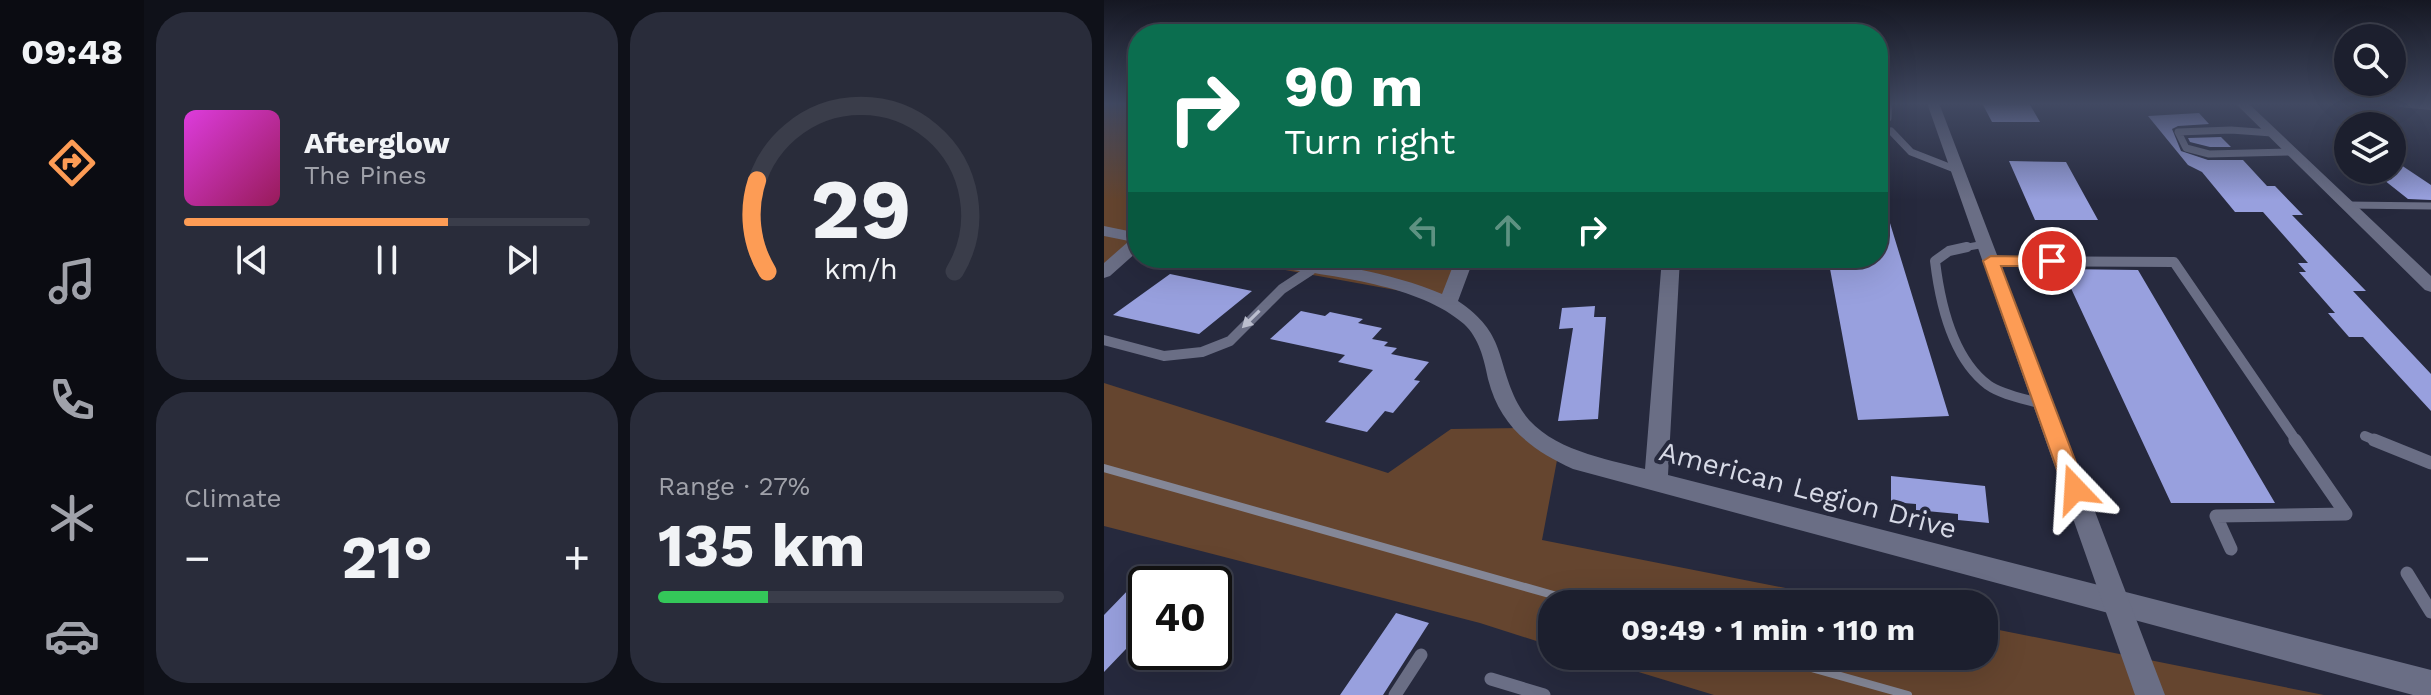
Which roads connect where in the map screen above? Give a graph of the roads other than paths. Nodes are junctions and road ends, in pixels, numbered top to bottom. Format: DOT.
graph roads {
  1 [pos="1893,135"];
  2 [pos="1945,135"];
  3 [pos="2180,135"];
  4 [pos="2274,135"];
  5 [pos="2291,152"];
  6 [pos="1957,170"];
  7 [pos="2347,205"];
  8 [pos="2431,206"];
  9 [pos="1104,231"];
  10 [pos="1128,237"];
  11 [pos="1128,249"];
  12 [pos="1988,253"];
  13 [pos="1300,268"];
  14 [pos="1461,268"];
  15 [pos="1670,268"];
  16 [pos="1311,270"];
  17 [pos="1104,272"];
  18 [pos="2431,286"];
  19 [pos="1448,302"];
  20 [pos="1104,340"];
  21 [pos="2044,404"];
  22 [pos="2365,436"];
  23 [pos="2431,463"];
  24 [pos="1656,482"];
  25 [pos="2231,549"];
  26 [pos="2407,573"];
  27 [pos="2117,602"];
  28 [pos="2431,612"];
  29 [pos="1421,655"];
  30 [pos="1491,679"];
  31 [pos="2431,685"];
  32 [pos="1395,695"];
  33 [pos="1544,695"];
  34 [pos="2150,695"];
  1 -- 6 [label="lane"];
  2 -- 6 [label="street"];
  3 -- 5 [label="lane"];
  4 -- 5 [label="street"];
  5 -- 7 [label="street"];
  6 -- 12 [label="street"];
  7 -- 8 [label="lane"];
  7 -- 18 [label="street"];
  9 -- 10 [label="street"];
  11 -- 17 [label="street"];
  12 -- 21 [label="street"];
  12 -- 21 [label="lane"];
  12 -- 25 [label="lane"];
  13 -- 16 [label="street, American Legion Drive"];
  14 -- 19 [label="street"];
  15 -- 24 [label="street"];
  16 -- 19 [label="street, American Legion Drive"];
  16 -- 20 [label="lane, one-way"];
  19 -- 24 [label="street, American Legion Drive"];
  21 -- 27 [label="street"];
  22 -- 23 [label="lane"];
  24 -- 27 [label="street, American Legion Drive"];
  26 -- 28 [label="lane"];
  27 -- 31 [label="street, American Legion Drive"];
  27 -- 34 [label="street"];
  29 -- 32 [label="lane"];
  30 -- 33 [label="lane"];
}
